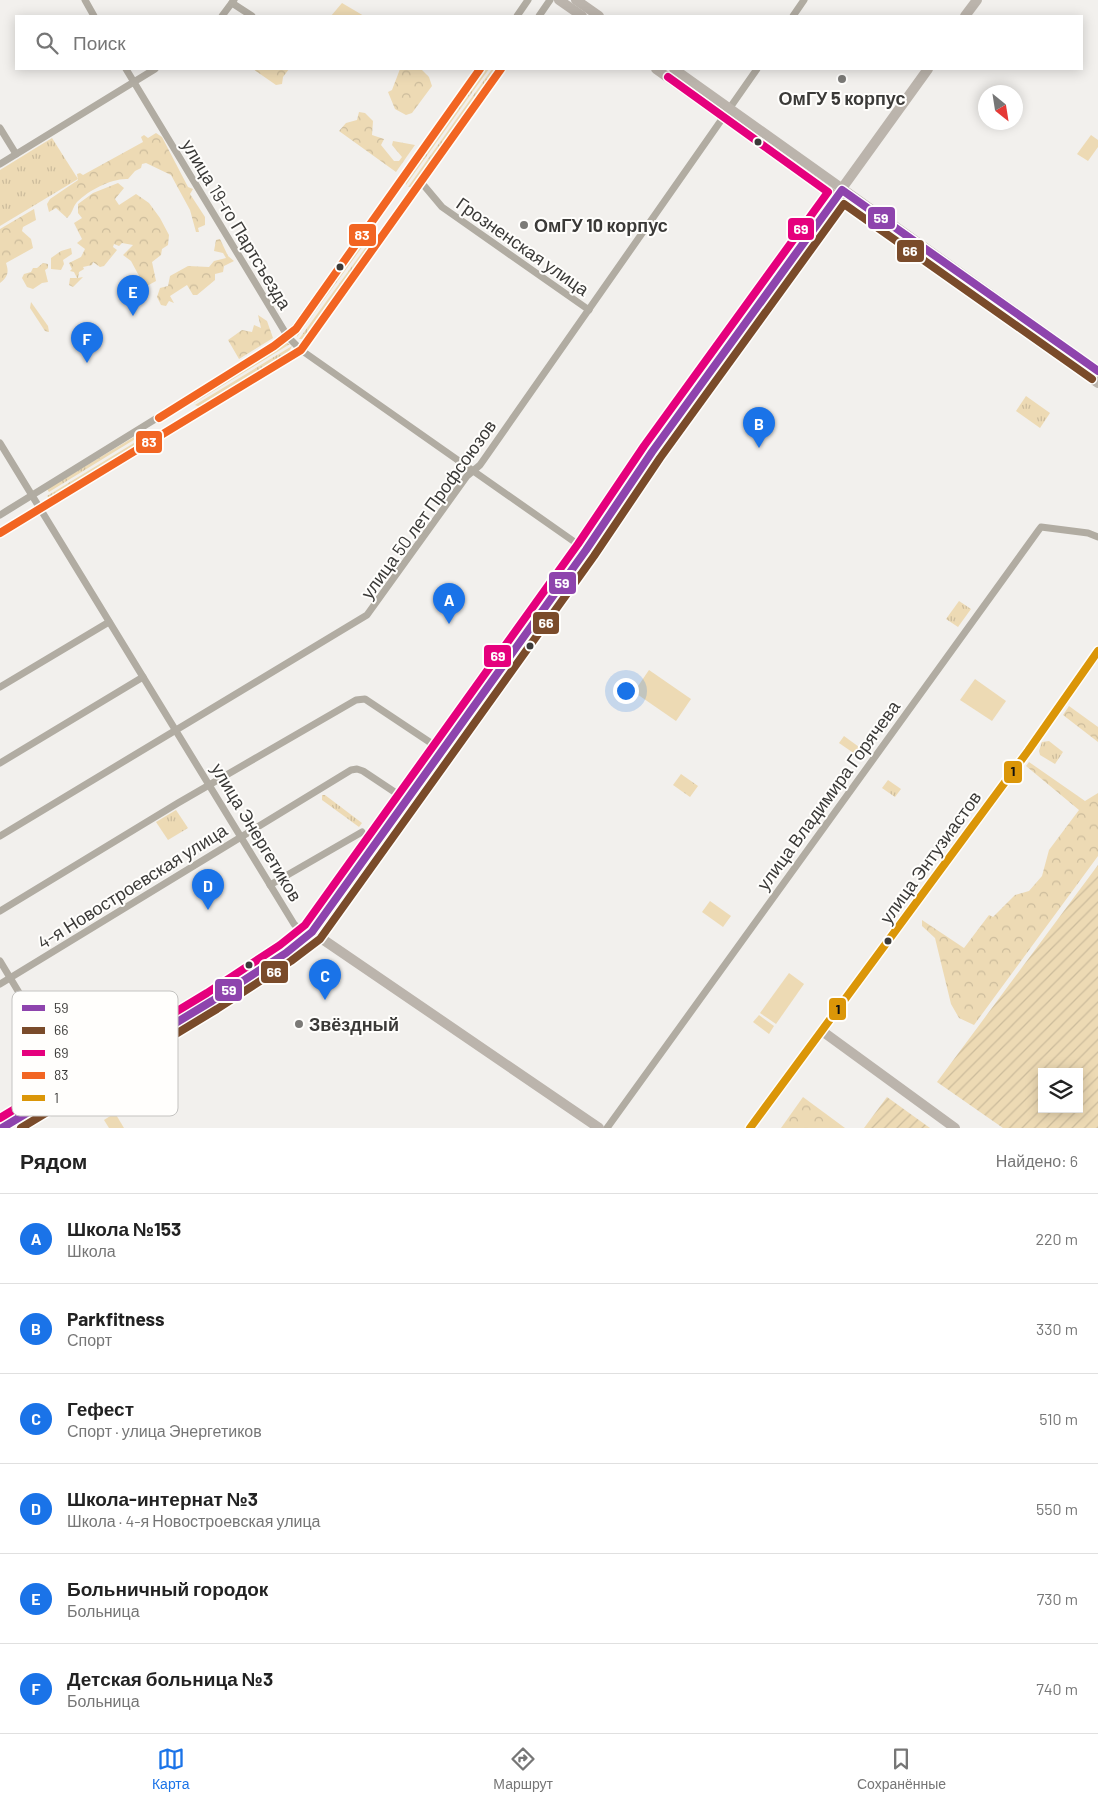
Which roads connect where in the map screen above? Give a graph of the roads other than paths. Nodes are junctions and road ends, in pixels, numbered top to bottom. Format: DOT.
graph roads {
  1 [pos="85,0"];
  2 [pos="528,0"];
  3 [pos="550,0"];
  4 [pos="559,0"];
  5 [pos="576,0"];
  6 [pos="804,0"];
  7 [pos="977,0"];
  8 [pos="233,1"];
  9 [pos="93,15"];
  10 [pos="223,15"];
  11 [pos="251,15"];
  12 [pos="518,15"];
  13 [pos="540,15"];
  14 [pos="581,15"];
  15 [pos="598,15"];
  16 [pos="794,15"];
  17 [pos="966,15"];
  18 [pos="127,70"];
  19 [pos="153,70"];
  20 [pos="479,70"];
  21 [pos="500,70"];
  22 [pos="658,70"];
  23 [pos="675,70"];
  24 [pos="756,70"];
  25 [pos="927,70"];
  26 [pos="134,82"];
  27 [pos="726,112"];
  28 [pos="0,128"];
  29 [pos="16,154"];
  30 [pos="0,164"];
  31 [pos="850,179"];
  32 [pos="421,182"];
  33 [pos="828,187"];
  34 [pos="843,197"];
  35 [pos="829,208"];
  36 [pos="589,310"];
  37 [pos="288,337"];
  38 [pos="300,350"];
  39 [pos="1098,371"];
  40 [pos="1098,383"];
  41 [pos="0,443"];
  42 [pos="475,471"];
  43 [pos="33,495"];
  44 [pos="41,508"];
  45 [pos="0,515"];
  46 [pos="0,533"];
  47 [pos="1098,537"];
  48 [pos="586,550"];
  49 [pos="109,622"];
  50 [pos="1098,651"];
  51 [pos="143,677"];
  52 [pos="0,688"];
  53 [pos="177,732"];
  54 [pos="443,751"];
  55 [pos="0,763"];
  56 [pos="210,785"];
  57 [pos="408,801"];
  58 [pos="362,832"];
  59 [pos="0,836"];
  60 [pos="240,837"];
  61 [pos="270,885"];
  62 [pos="0,911"];
  63 [pos="312,932"];
  64 [pos="0,961"];
  65 [pos="10,978"];
  66 [pos="0,984"];
  67 [pos="18,991"];
  68 [pos="178,1021"];
  69 [pos="822,1031"];
  70 [pos="22,1116"];
  71 [pos="2,1128"];
  72 [pos="599,1128"];
  73 [pos="607,1128"];
  74 [pos="750,1128"];
  75 [pos="955,1128"];
  1 -- 9 [label="street"];
  2 -- 12 [label="street"];
  3 -- 13 [label="street"];
  4 -- 14 [label="main road"];
  5 -- 15 [label="main road"];
  6 -- 16 [label="street"];
  7 -- 17 [label="main road"];
  8 -- 10 [label="street"];
  8 -- 11 [label="street"];
  18 -- 26 [label="street, улица 19-го Партсъезда"];
  19 -- 26 [label="street"];
  20 -- 37 [label="street"];
  21 -- 32 [label="street"];
  22 -- 27 [label="main road"];
  23 -- 27 [label="main road"];
  24 -- 27 [label="street, улица 50 лет Профсоюзов"];
  25 -- 31 [label="main road"];
  26 -- 29 [label="street"];
  26 -- 37 [label="street, улица 19-го Партсъезда"];
  27 -- 33 [label="main road"];
  27 -- 36 [label="street, улица 50 лет Профсоюзов"];
  28 -- 29 [label="street"];
  29 -- 30 [label="street"];
  31 -- 33 [label="main road"];
  31 -- 34 [label="main road"];
  32 -- 36 [label="street, Грозненская улица"];
  32 -- 38 [label="street"];
  33 -- 34 [label="main road"];
  33 -- 35 [label="main road"];
  34 -- 35 [label="main road"];
  34 -- 39 [label="main road"];
  34 -- 40 [label="main road"];
  35 -- 48 [label="main road"];
  36 -- 42 [label="street, улица 50 лет Профсоюзов"];
  37 -- 38 [label="street, улица 19-го Партсъезда"];
  37 -- 43 [label="street"];
  38 -- 42 [label="street, улица 19-го Партсъезда"];
  38 -- 44 [label="street"];
  41 -- 43 [label="street, улица Энергетиков"];
  42 -- 48 [label="street, улица 19-го Партсъезда"];
  42 -- 53 [label="street, улица 50 лет Профсоюзов"];
  43 -- 44 [label="street, улица Энергетиков"];
  43 -- 45 [label="street"];
  44 -- 46 [label="street"];
  44 -- 49 [label="street, улица Энергетиков"];
  47 -- 73 [label="street, улица Владимира Горячева"];
  48 -- 54 [label="main road"];
  49 -- 51 [label="street, улица Энергетиков"];
  49 -- 52 [label="street"];
  50 -- 69 [label="main road, улица Энтузиастов"];
  51 -- 53 [label="street, улица Энергетиков"];
  51 -- 55 [label="street"];
  53 -- 56 [label="street, улица Энергетиков"];
  53 -- 59 [label="street, улица 50 лет Профсоюзов"];
  54 -- 56 [label="street"];
  54 -- 57 [label="main road"];
  56 -- 60 [label="street, улица Энергетиков"];
  56 -- 62 [label="street"];
  57 -- 60 [label="street, 4-я Новостроевская улица"];
  57 -- 63 [label="main road"];
  58 -- 61 [label="street"];
  60 -- 61 [label="street, улица Энергетиков"];
  60 -- 65 [label="street, 4-я Новостроевская улица"];
  61 -- 63 [label="street, улица Энергетиков"];
  63 -- 68 [label="main road"];
  63 -- 72 [label="main road, улица Энергетиков"];
  64 -- 65 [label="street"];
  65 -- 66 [label="street, 4-я Новостроевская улица"];
  65 -- 67 [label="street"];
  69 -- 74 [label="main road, улица Энтузиастов"];
  69 -- 75 [label="main road"];
  70 -- 71 [label="main road"];
}
